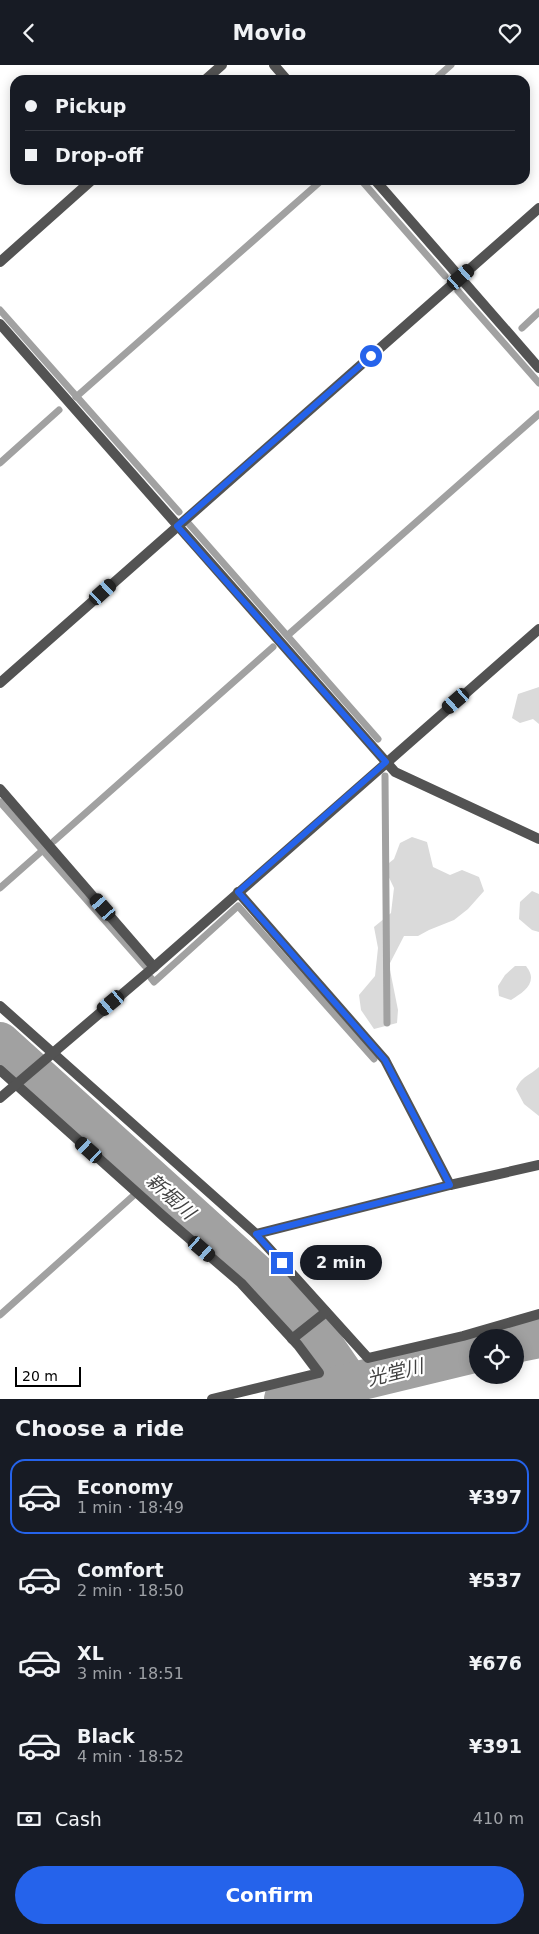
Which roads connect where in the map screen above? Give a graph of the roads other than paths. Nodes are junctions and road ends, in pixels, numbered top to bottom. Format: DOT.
graph roads {
  1 [pos="222,65"];
  2 [pos="274,65"];
  3 [pos="211,75"];
  4 [pos="283,75"];
  5 [pos="86,185"];
  6 [pos="379,185"];
  7 [pos="539,208"];
  8 [pos="0,262"];
  9 [pos="461,277"];
  10 [pos="0,324"];
  11 [pos="539,368"];
  12 [pos="177,526"];
  13 [pos="539,629"];
  14 [pos="0,683"];
  15 [pos="386,762"];
  16 [pos="0,789"];
  17 [pos="539,839"];
  18 [pos="238,892"];
  19 [pos="154,967"];
  20 [pos="0,1006"];
  21 [pos="53,1053"];
  22 [pos="0,1070"];
  23 [pos="16,1084"];
  24 [pos="0,1098"];
  25 [pos="539,1165"];
  26 [pos="450,1185"];
  27 [pos="256,1234"];
  28 [pos="326,1312"];
  29 [pos="539,1314"];
  30 [pos="292,1339"];
  31 [pos="212,1399"];
  1 -- 3 [label="street"];
  2 -- 4 [label="street"];
  5 -- 8 [label="street"];
  6 -- 9 [label="street"];
  7 -- 9 [label="street"];
  9 -- 11 [label="street"];
  9 -- 12 [label="street"];
  10 -- 12 [label="street"];
  12 -- 14 [label="street"];
  12 -- 15 [label="street"];
  13 -- 15 [label="street"];
  15 -- 17 [label="street"];
  15 -- 18 [label="street"];
  16 -- 19 [label="street"];
  18 -- 19 [label="street"];
  18 -- 26 [label="street"];
  19 -- 21 [label="street"];
  20 -- 21 [label="street"];
  21 -- 23 [label="street"];
  21 -- 27 [label="street"];
  22 -- 23 [label="street"];
  23 -- 24 [label="street"];
  23 -- 30 [label="street"];
  25 -- 26 [label="street"];
  26 -- 27 [label="street"];
  27 -- 28 [label="street"];
  28 -- 29 [label="street"];
  28 -- 30 [label="street"];
  30 -- 31 [label="street"];
}
